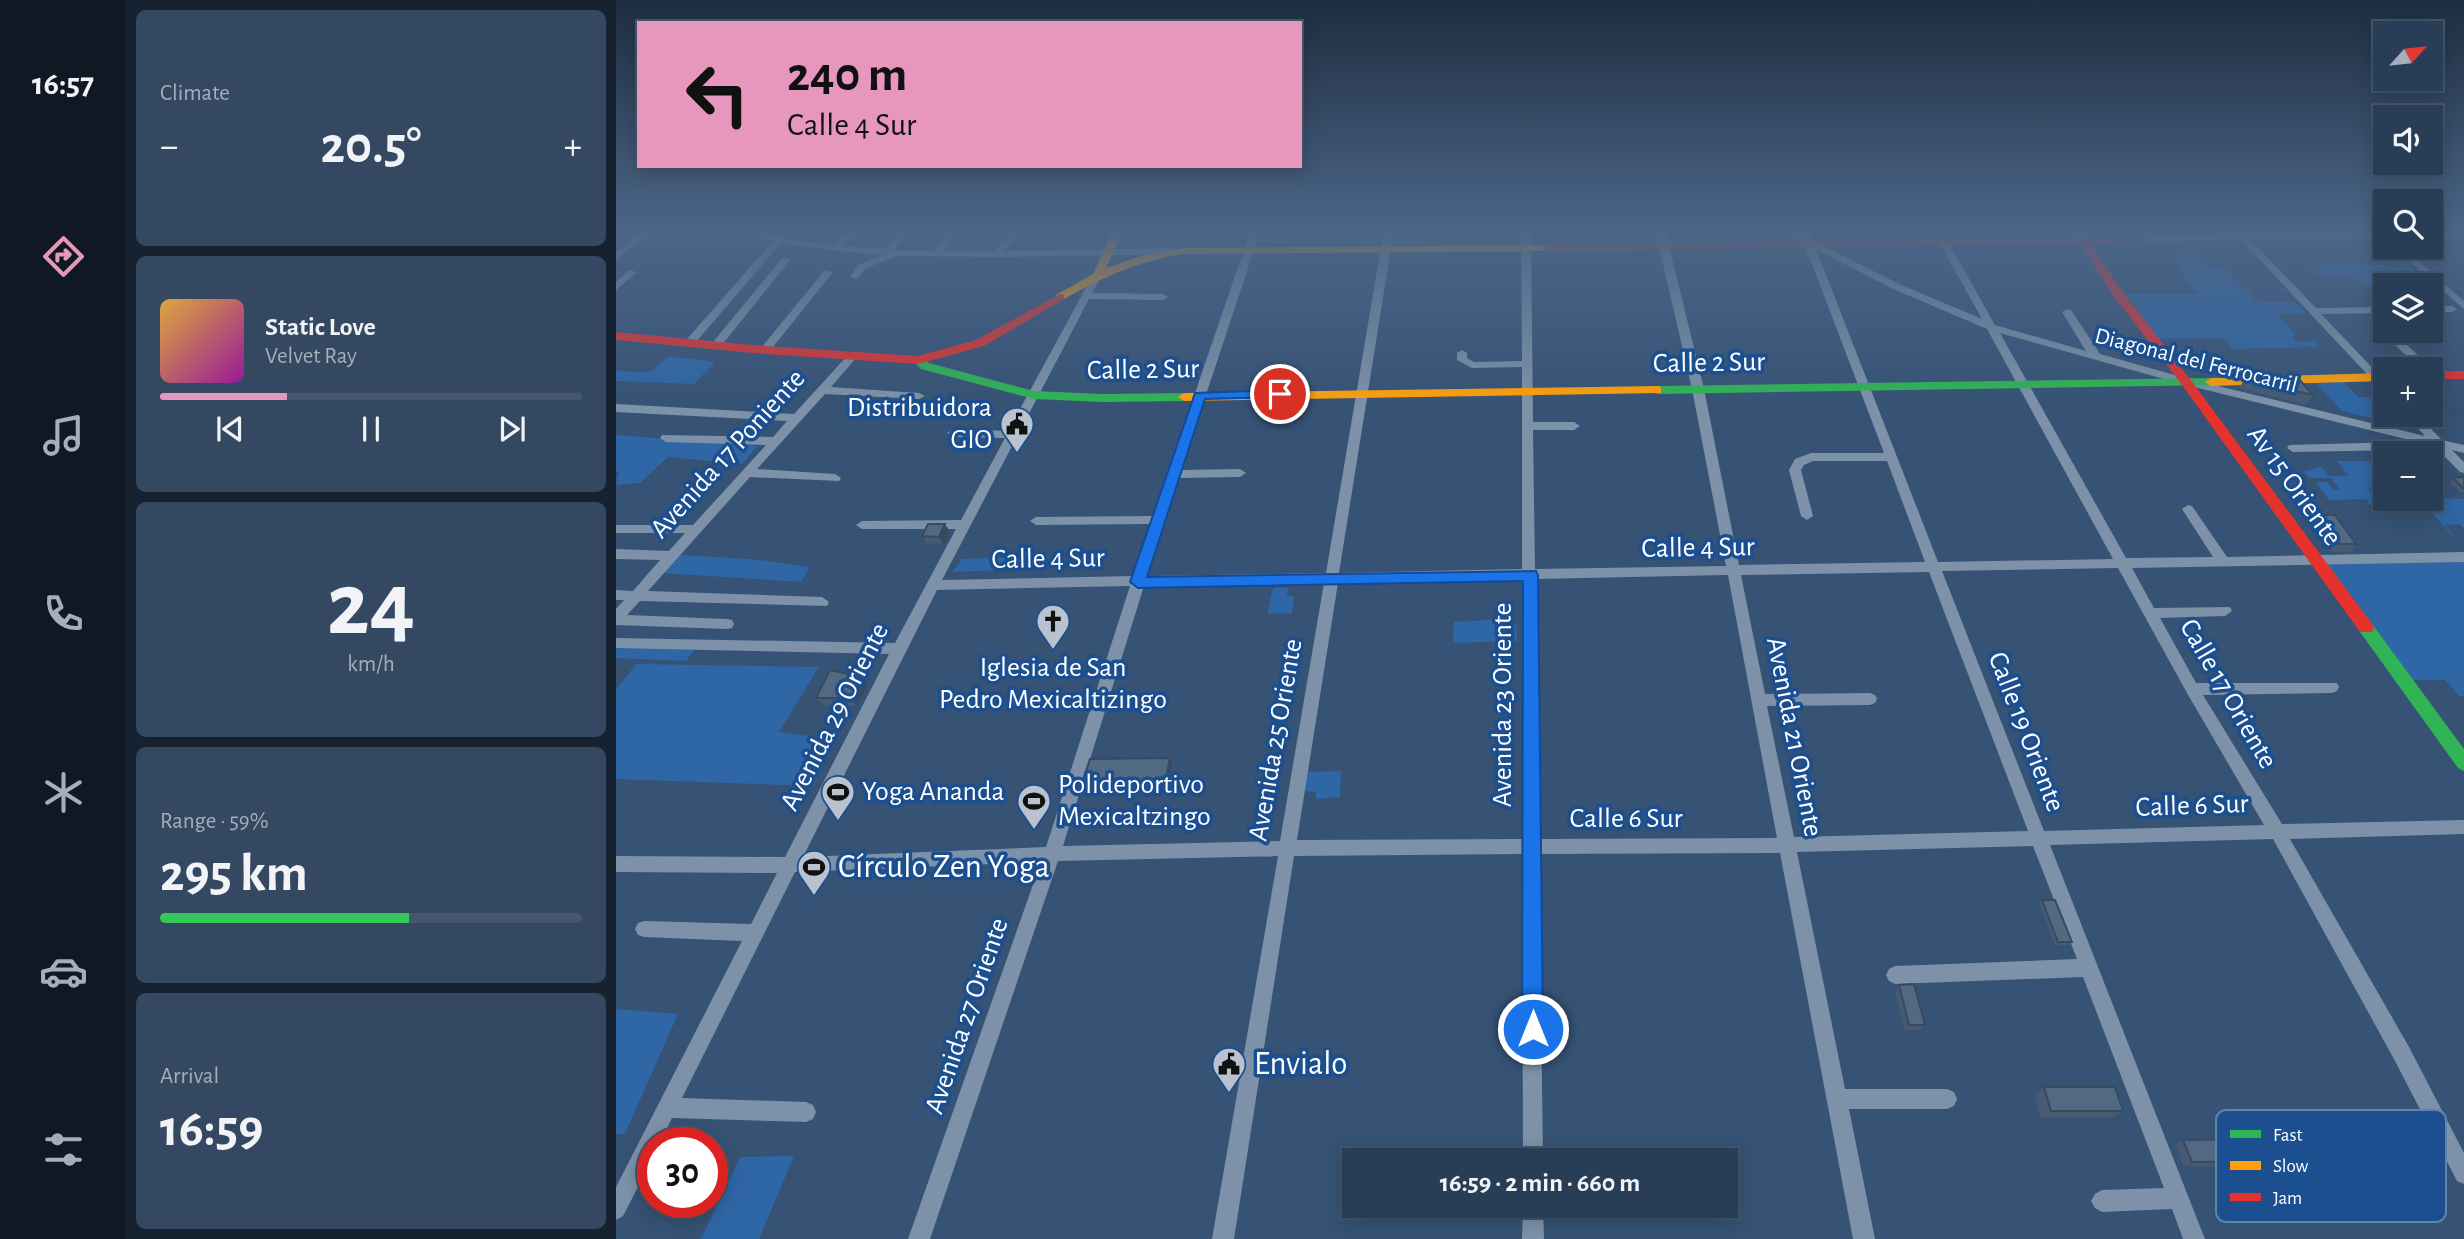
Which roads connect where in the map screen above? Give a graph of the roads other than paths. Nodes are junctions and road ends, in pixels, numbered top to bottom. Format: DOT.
graph roads {
  1 [pos="738,287"];
  2 [pos="763,287"];
  3 [pos="816,287"];
  4 [pos="1077,287"];
  5 [pos="1090,287"];
  6 [pos="1236,287"];
  7 [pos="1379,287"];
  8 [pos="1527,287"];
  9 [pos="1673,287"];
  10 [pos="1825,287"];
  11 [pos="1897,287"];
  12 [pos="1968,287"];
  13 [pos="2113,287"];
  14 [pos="2289,287"];
  15 [pos="2441,287"];
  16 [pos="1085,296"];
  17 [pos="1163,297"];
  18 [pos="2459,303"];
  19 [pos="2373,310"];
  20 [pos="2312,311"];
  21 [pos="2067,312"];
  22 [pos="1991,327"];
  23 [pos="616,336"];
  24 [pos="691,341"];
  25 [pos="2399,343"];
  26 [pos="616,344"];
  27 [pos="717,344"];
  28 [pos="765,350"];
  29 [pos="1462,353"];
  30 [pos="2096,357"];
  31 [pos="2413,357"];
  32 [pos="848,360"];
  33 [pos="921,363"];
  34 [pos="1528,364"];
  35 [pos="2373,371"];
  36 [pos="2443,374"];
  37 [pos="2464,375"];
  38 [pos="2373,380"];
  39 [pos="2186,382"];
  40 [pos="2022,384"];
  41 [pos="1864,386"];
  42 [pos="1698,389"];
  43 [pos="820,390"];
  44 [pos="1529,392"];
  45 [pos="1360,393"];
  46 [pos="1034,395"];
  47 [pos="919,396"];
  48 [pos="1200,396"];
  49 [pos="616,408"];
  50 [pos="796,418"];
  51 [pos="1530,426"];
  52 [pos="1574,426"];
  53 [pos="2422,427"];
  54 [pos="953,433"];
  55 [pos="1014,435"];
  56 [pos="666,438"];
  57 [pos="775,441"];
  58 [pos="2429,441"];
  59 [pos="2435,441"];
  60 [pos="2443,444"];
  61 [pos="2293,448"];
  62 [pos="2443,448"];
  63 [pos="2464,449"];
  64 [pos="2452,456"];
  65 [pos="1892,457"];
  66 [pos="2464,469"];
  67 [pos="748,473"];
  68 [pos="1240,473"];
  69 [pos="1173,474"];
  70 [pos="835,478"];
  71 [pos="2188,509"];
  72 [pos="1807,516"];
  73 [pos="1158,520"];
  74 [pos="1036,521"];
  75 [pos="967,524"];
  76 [pos="862,525"];
  77 [pos="616,529"];
  78 [pos="696,529"];
  79 [pos="616,554"];
  80 [pos="672,556"];
  81 [pos="2464,557"];
  82 [pos="2222,560"];
  83 [pos="2316,560"];
  84 [pos="2122,564"];
  85 [pos="1935,569"];
  86 [pos="1734,572"];
  87 [pos="1530,575"];
  88 [pos="1332,579"];
  89 [pos="1138,582"];
  90 [pos="933,584"];
  91 [pos="616,595"];
  92 [pos="636,595"];
  93 [pos="822,602"];
  94 [pos="2225,611"];
  95 [pos="2149,613"];
  96 [pos="616,619"];
  97 [pos="727,624"];
  98 [pos="616,643"];
  99 [pos="900,649"];
  100 [pos="2332,687"];
  101 [pos="2192,689"];
  102 [pos="1870,699"];
  103 [pos="1760,700"];
  104 [pos="2464,763"];
  105 [pos="2464,827"];
  106 [pos="2276,830"];
  107 [pos="2038,837"];
  108 [pos="1786,845"];
  109 [pos="1532,846"];
  110 [pos="1286,848"];
  111 [pos="1052,854"];
  112 [pos="616,864"];
  113 [pos="788,865"];
  114 [pos="644,929"];
  115 [pos="755,933"];
  116 [pos="2088,968"];
  117 [pos="1895,975"];
  118 [pos="1835,1099"];
  119 [pos="1947,1099"];
  120 [pos="667,1108"];
  121 [pos="2431,1110"];
  122 [pos="806,1112"];
  123 [pos="2446,1139"];
  124 [pos="1533,1148"];
  125 [pos="2464,1174"];
  126 [pos="2178,1198"];
  127 [pos="2102,1200"];
  128 [pos="616,1209"];
  129 [pos="1533,1218"];
  130 [pos="919,1239"];
  131 [pos="1223,1239"];
  132 [pos="1533,1239"];
  133 [pos="1864,1239"];
  134 [pos="2194,1239"];
  1 -- 24 [label="street"];
  2 -- 27 [label="street"];
  3 -- 28 [label="street"];
  4 -- 33 [label="main road"];
  5 -- 16 [label="street, Avenida 29 Oriente"];
  6 -- 48 [label="street, Avenida 27 Oriente"];
  7 -- 45 [label="street, Avenida 25 Oriente"];
  8 -- 34 [label="street, Avenida 23 Oriente"];
  9 -- 42 [label="street, Avenida 21 Oriente"];
  10 -- 41 [label="street, Calle 19 Oriente"];
  11 -- 22 [label="street, Diagonal del Ferrocarril"];
  12 -- 22 [label="street, Calle 17 Oriente"];
  13 -- 39 [label="main road, Av 15 Oriente"];
  14 -- 20 [label="street"];
  15 -- 18 [label="street"];
  16 -- 17 [label="street"];
  16 -- 46 [label="street, Avenida 29 Oriente"];
  19 -- 20 [label="street"];
  20 -- 35 [label="street"];
  21 -- 30 [label="street"];
  22 -- 30 [label="street, Diagonal del Ferrocarril"];
  22 -- 40 [label="street, Calle 17 Oriente"];
  23 -- 24 [label="main road"];
  24 -- 27 [label="main road"];
  25 -- 31 [label="street"];
  26 -- 32 [label="main road"];
  27 -- 28 [label="main road"];
  28 -- 32 [label="main road"];
  29 -- 34 [label="street"];
  30 -- 39 [label="street, Diagonal del Ferrocarril"];
  32 -- 33 [label="main road"];
  32 -- 43 [label="street, Avenida 17 Poniente"];
  33 -- 46 [label="main road, Calle 2 Sur"];
  34 -- 44 [label="street, Avenida 23 Oriente"];
  36 -- 37 [label="main road"];
  38 -- 39 [label="main road, Calle 2 Sur"];
  39 -- 40 [label="main road, Calle 2 Sur"];
  39 -- 58 [label="street, Diagonal del Ferrocarril"];
  39 -- 83 [label="main road, Av 15 Oriente"];
  40 -- 41 [label="main road, Calle 2 Sur"];
  40 -- 84 [label="street, Calle 17 Oriente"];
  41 -- 42 [label="main road, Calle 2 Sur"];
  41 -- 65 [label="street, Calle 19 Oriente"];
  42 -- 44 [label="main road, Calle 2 Sur"];
  42 -- 86 [label="street, Avenida 21 Oriente"];
  43 -- 47 [label="street"];
  43 -- 50 [label="street, Avenida 17 Poniente"];
  44 -- 45 [label="main road, Calle 2 Sur"];
  44 -- 51 [label="street, Avenida 23 Oriente"];
  45 -- 48 [label="main road, Calle 2 Sur"];
  45 -- 88 [label="street, Avenida 25 Oriente"];
  46 -- 48 [label="main road, Calle 2 Sur"];
  46 -- 55 [label="street, Avenida 29 Oriente"];
  48 -- 69 [label="street, Avenida 27 Oriente"];
  49 -- 50 [label="street"];
  50 -- 57 [label="street, Avenida 17 Poniente"];
  51 -- 52 [label="street"];
  51 -- 87 [label="street, Avenida 23 Oriente"];
  53 -- 59 [label="street"];
  54 -- 55 [label="street"];
  55 -- 75 [label="street, Avenida 29 Oriente"];
  56 -- 57 [label="street"];
  57 -- 67 [label="street, Avenida 17 Poniente"];
  60 -- 63 [label="street, Diagonal del Ferrocarril"];
  61 -- 64 [label="street"];
  62 -- 64 [label="street"];
  64 -- 66 [label="street"];
  65 -- 72 [label="street"];
  65 -- 85 [label="street, Calle 19 Oriente"];
  67 -- 70 [label="street"];
  67 -- 78 [label="street, Avenida 17 Poniente"];
  68 -- 69 [label="street"];
  69 -- 73 [label="street, Avenida 27 Oriente"];
  71 -- 82 [label="street"];
  73 -- 74 [label="street"];
  73 -- 89 [label="street, Avenida 27 Oriente"];
  75 -- 76 [label="street"];
  75 -- 90 [label="street, Avenida 29 Oriente"];
  77 -- 78 [label="street"];
  78 -- 80 [label="street, Avenida 17 Poniente"];
  79 -- 80 [label="street"];
  80 -- 92 [label="street, Avenida 17 Poniente"];
  81 -- 83 [label="street, Calle 4 Sur"];
  82 -- 83 [label="street, Calle 4 Sur"];
  82 -- 84 [label="street, Calle 4 Sur"];
  83 -- 104 [label="main road, Av 15 Oriente"];
  84 -- 85 [label="street, Calle 4 Sur"];
  84 -- 95 [label="street, Calle 17 Oriente"];
  85 -- 86 [label="street, Calle 4 Sur"];
  85 -- 107 [label="street, Calle 19 Oriente"];
  86 -- 87 [label="street, Calle 4 Sur"];
  86 -- 103 [label="street, Avenida 21 Oriente"];
  87 -- 88 [label="street, Calle 4 Sur"];
  87 -- 109 [label="street, Avenida 23 Oriente"];
  88 -- 89 [label="street, Calle 4 Sur"];
  88 -- 110 [label="street, Avenida 25 Oriente"];
  89 -- 90 [label="street, Calle 4 Sur"];
  89 -- 111 [label="street, Avenida 27 Oriente"];
  90 -- 99 [label="street, Avenida 29 Oriente"];
  91 -- 92 [label="street"];
  92 -- 93 [label="street"];
  92 -- 96 [label="street, Avenida 17 Poniente"];
  94 -- 95 [label="street"];
  95 -- 101 [label="street, Calle 17 Oriente"];
  96 -- 97 [label="street"];
  98 -- 99 [label="street"];
  99 -- 113 [label="street, Avenida 29 Oriente"];
  100 -- 101 [label="street"];
  101 -- 106 [label="street, Calle 17 Oriente"];
  102 -- 103 [label="street"];
  103 -- 108 [label="street, Avenida 21 Oriente"];
  105 -- 106 [label="street, Calle 6 Sur"];
  106 -- 107 [label="street, Calle 6 Sur"];
  106 -- 121 [label="street, Calle 17 Oriente"];
  107 -- 108 [label="street, Calle 6 Sur"];
  107 -- 116 [label="street, Calle 19 Oriente"];
  108 -- 109 [label="street, Calle 6 Sur"];
  108 -- 118 [label="street, Avenida 21 Oriente"];
  109 -- 110 [label="street, Calle 6 Sur"];
  109 -- 124 [label="street, Avenida 23 Oriente"];
  110 -- 111 [label="street, Calle 6 Sur"];
  110 -- 131 [label="street, Avenida 25 Oriente"];
  111 -- 113 [label="street, Calle 6 Sur"];
  111 -- 130 [label="street, Avenida 27 Oriente"];
  112 -- 113 [label="street, Calle 6 Sur"];
  113 -- 115 [label="street, Avenida 29 Oriente"];
  114 -- 115 [label="street"];
  115 -- 120 [label="street, Avenida 29 Oriente"];
  116 -- 117 [label="street"];
  116 -- 126 [label="street, Calle 19 Oriente"];
  118 -- 119 [label="street"];
  118 -- 133 [label="street, Avenida 21 Oriente"];
  120 -- 122 [label="street"];
  120 -- 128 [label="street, Avenida 29 Oriente"];
  123 -- 125 [label="street, Calle 17 Oriente"];
  126 -- 127 [label="street"];
  126 -- 134 [label="street, Calle 19 Oriente"];
  129 -- 132 [label="street"];
}
